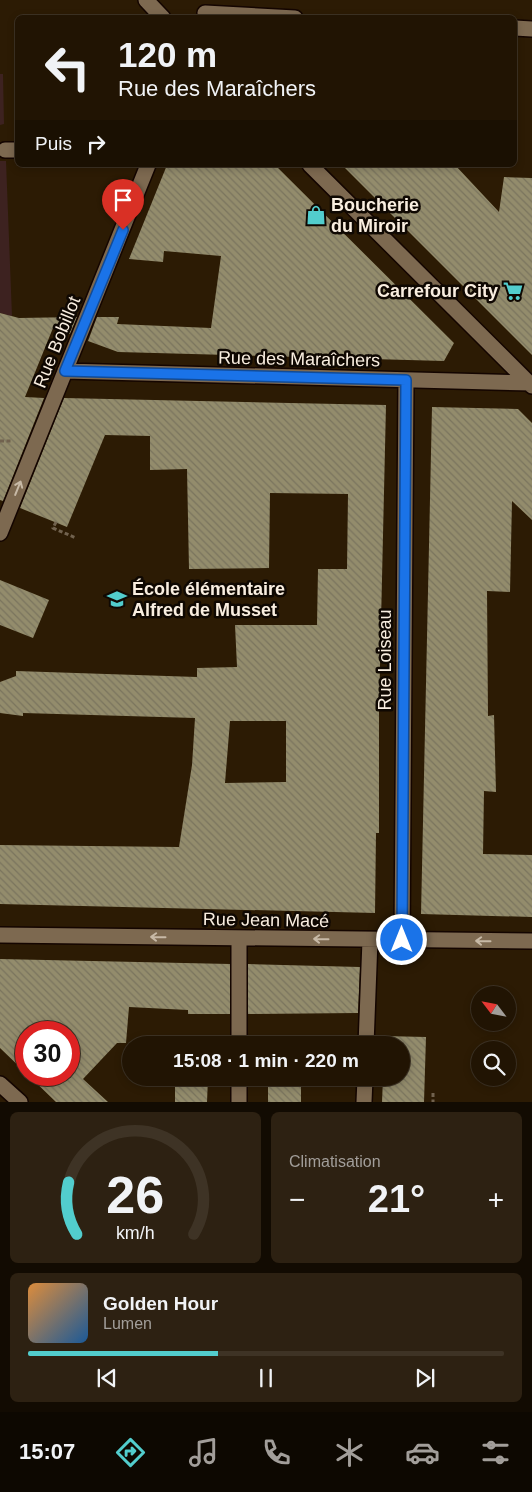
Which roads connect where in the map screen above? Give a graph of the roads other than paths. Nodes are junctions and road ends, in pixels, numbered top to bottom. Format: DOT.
graph roads {
  1 [pos="146,0"];
  2 [pos="205,10"];
  3 [pos="160,15"];
  4 [pos="262,15"];
  5 [pos="517,28"];
  6 [pos="532,29"];
  7 [pos="147,167"];
  8 [pos="312,167"];
  9 [pos="65,371"];
  10 [pos="406,380"];
  11 [pos="531,384"];
  12 [pos="0,533"];
  13 [pos="0,935"];
  14 [pos="239,938"];
  15 [pos="370,940"];
  16 [pos="402,940"];
  17 [pos="532,941"];
  18 [pos="239,1036"];
  19 [pos="366,1036"];
  20 [pos="0,1084"];
  21 [pos="239,1086"];
  22 [pos="364,1086"];
  23 [pos="20,1102"];
  24 [pos="239,1102"];
  25 [pos="364,1102"];
  1 -- 3 [label="street"];
  2 -- 4 [label="street"];
  5 -- 6 [label="street"];
  7 -- 9 [label="street, Rue Bobillot"];
  8 -- 11 [label="street"];
  9 -- 10 [label="street, Rue des Maraîchers"];
  12 -- 9 [label="street, Rue Bobillot, one-way"];
  10 -- 11 [label="street, Rue des Maraîchers"];
  10 -- 16 [label="street, Rue Loiseau"];
  14 -- 13 [label="street, Rue Jean Macé, one-way"];
  15 -- 14 [label="street, Rue Jean Macé, one-way"];
  14 -- 18 [label="street"];
  15 -- 16 [label="street, Rue Jean Macé"];
  15 -- 19 [label="street"];
  17 -- 16 [label="street, Rue Jean Macé, one-way"];
  20 -- 23 [label="street"];
  21 -- 24 [label="street"];
  22 -- 25 [label="street"];
}
